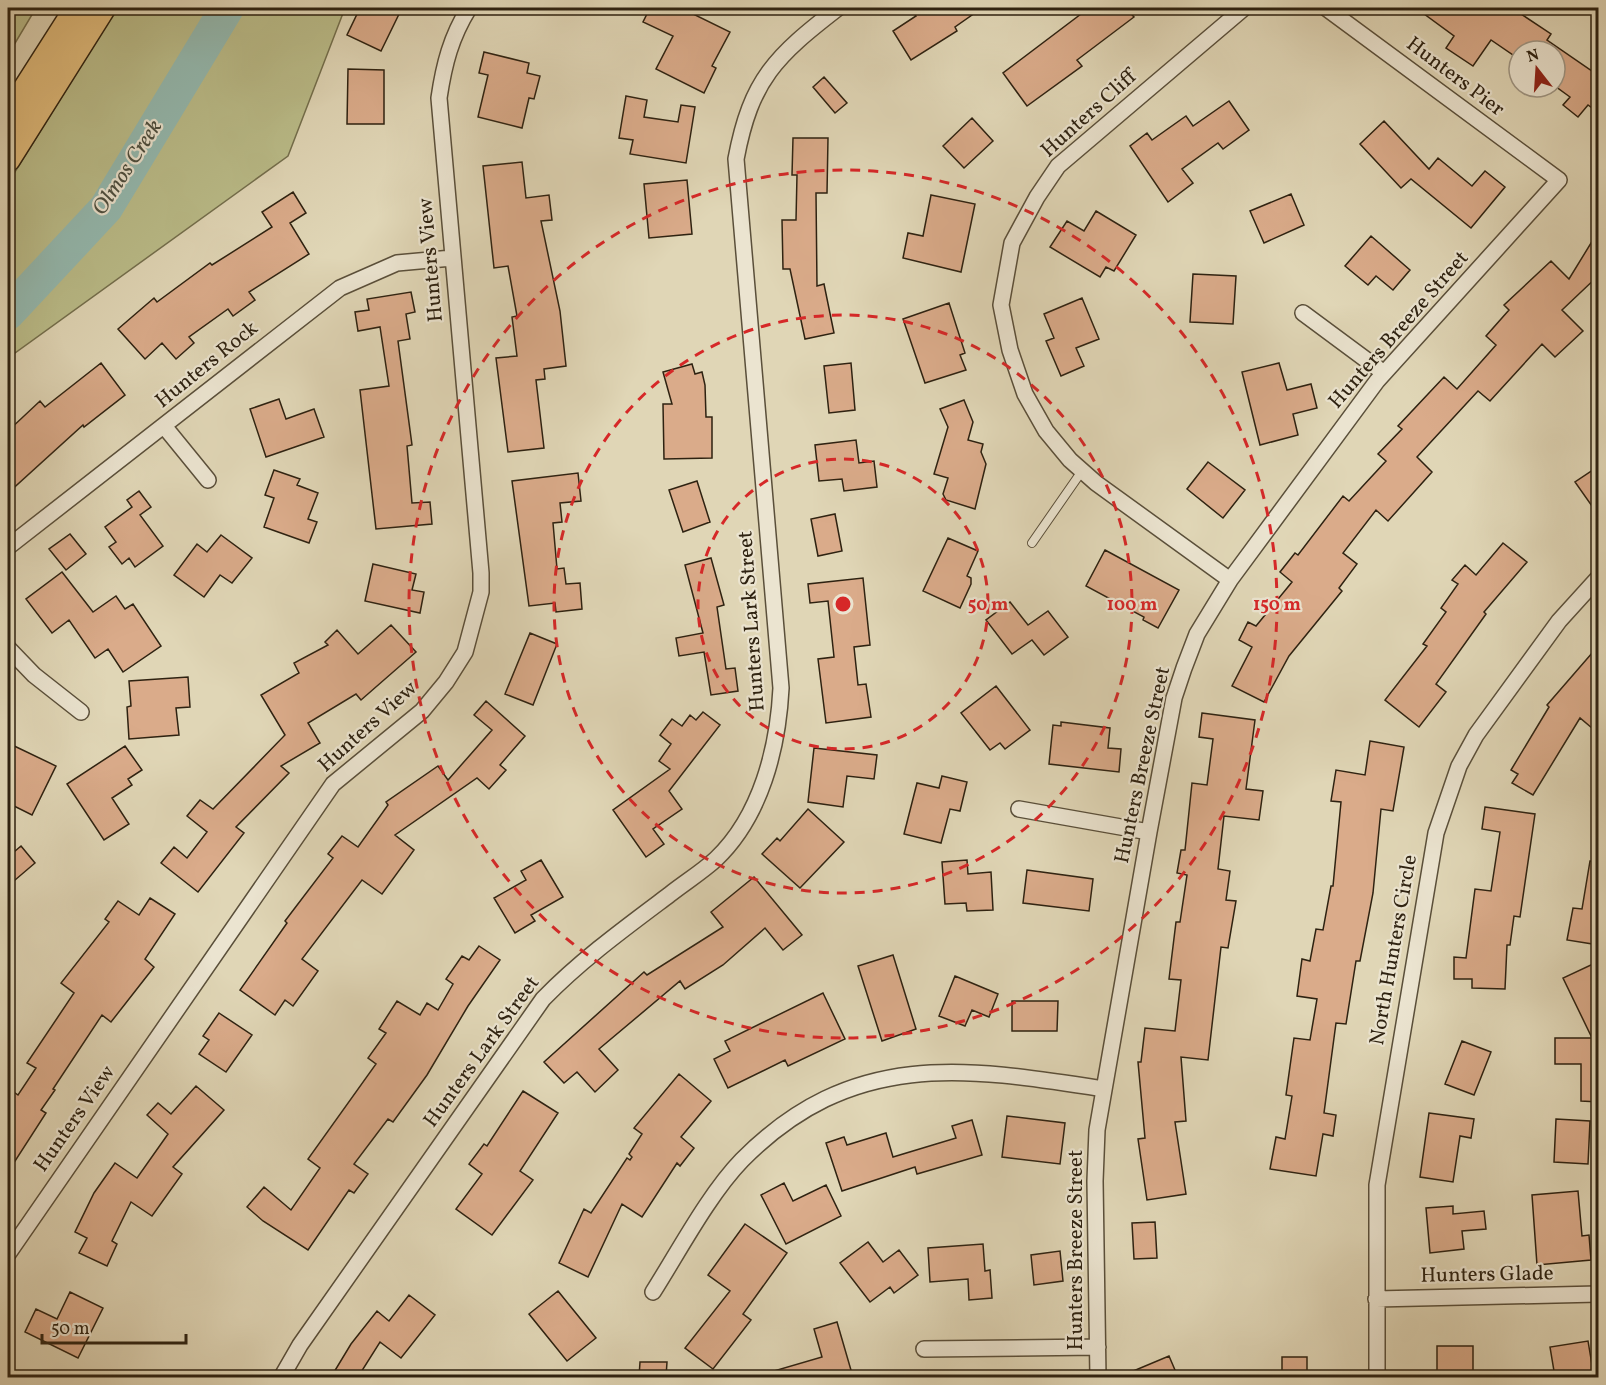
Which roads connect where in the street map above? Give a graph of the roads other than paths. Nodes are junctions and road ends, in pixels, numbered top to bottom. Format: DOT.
graph roads {
  1 [pos="77,8"];
  2 [pos="103,8"];
  3 [pos="469,8"];
  4 [pos="838,8"];
  5 [pos="1244,8"];
  6 [pos="1326,8"];
  7 [pos="8,116"];
  8 [pos="12,152"];
  9 [pos="1559,180"];
  10 [pos="452,258"];
  11 [pos="1303,313"];
  12 [pos="1384,373"];
  13 [pos="164,426"];
  14 [pos="1082,471"];
  15 [pos="208,480"];
  16 [pos="1032,543"];
  17 [pos="8,547"];
  18 [pos="1599,578"];
  19 [pos="1230,580"];
  20 [pos="8,648"];
  21 [pos="81,712"];
  22 [pos="1019,809"];
  23 [pos="1149,832"];
  24 [pos="1104,1089"];
  25 [pos="8,1254"];
  26 [pos="653,1292"];
  27 [pos="1599,1294"];
  28 [pos="1376,1299"];
  29 [pos="1098,1347"];
  30 [pos="924,1349"];
  31 [pos="281,1377"];
  32 [pos="1098,1377"];
  33 [pos="1377,1377"];
  1 -- 7 [label="main road"];
  2 -- 8 [label="main road"];
  3 -- 10 [label="street, Hunters View"];
  4 -- 31 [label="street, Hunters Lark Street"];
  5 -- 14 [label="street, Hunters Cliff"];
  6 -- 9 [label="street, Hunters Pier"];
  9 -- 12 [label="street, Hunters Breeze Street"];
  10 -- 13 [label="street, Hunters Rock"];
  10 -- 25 [label="street, Hunters View"];
  11 -- 12 [label="street"];
  12 -- 19 [label="street, Hunters Breeze Street"];
  13 -- 15 [label="street"];
  13 -- 17 [label="street, Hunters Rock"];
  14 -- 16 [label="lane"];
  14 -- 19 [label="street, Hunters Cliff"];
  18 -- 28 [label="street, North Hunters Circle"];
  19 -- 23 [label="street, Hunters Breeze Street"];
  20 -- 21 [label="street"];
  22 -- 23 [label="street"];
  23 -- 24 [label="street, Hunters Breeze Street"];
  24 -- 26 [label="street"];
  24 -- 29 [label="street, Hunters Breeze Street"];
  27 -- 28 [label="street, Hunters Glade"];
  28 -- 33 [label="street, North Hunters Circle"];
  29 -- 30 [label="street"];
  29 -- 32 [label="street, Hunters Breeze Street"];
}
